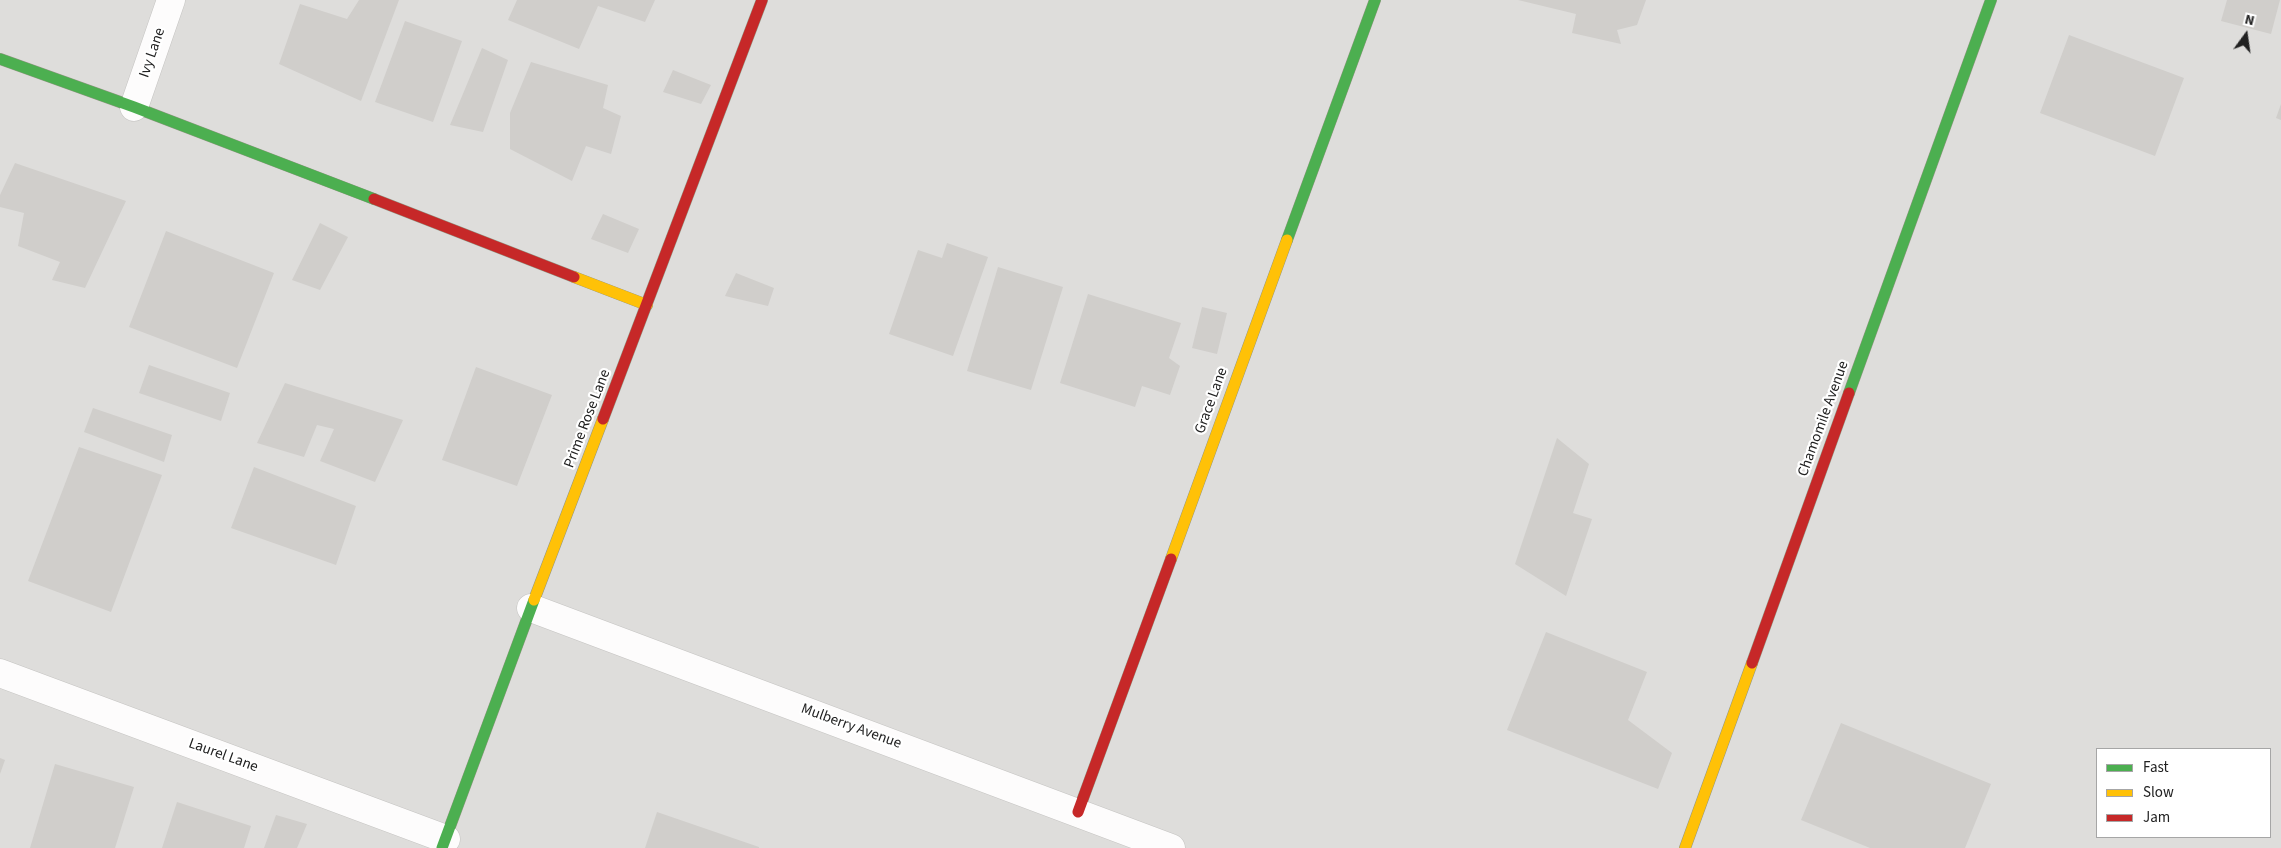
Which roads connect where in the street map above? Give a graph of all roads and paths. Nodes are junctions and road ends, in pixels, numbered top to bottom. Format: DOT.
graph roads {
  1 [pos="171,0"];
  2 [pos="762,0"];
  3 [pos="1374,0"];
  4 [pos="1991,0"];
  5 [pos="0,59"];
  6 [pos="134,107"];
  7 [pos="647,305"];
  8 [pos="531,608"];
  9 [pos="0,673"];
  10 [pos="1078,812"];
  11 [pos="444,844"];
  12 [pos="1171,848"];
  13 [pos="1685,848"];
  1 -- 6 [label="street, Ivy Lane"];
  2 -- 7 [label="street, Prime Rose Lane"];
  3 -- 10 [label="street, Grace Lane"];
  4 -- 13 [label="street, Chamomile Avenue"];
  5 -- 6 [label="street"];
  6 -- 7 [label="street"];
  7 -- 8 [label="street, Prime Rose Lane"];
  8 -- 10 [label="street, Mulberry Avenue"];
  8 -- 11 [label="street, Prime Rose Lane"];
  9 -- 11 [label="street, Laurel Lane"];
  10 -- 12 [label="street, Mulberry Avenue"];
}
